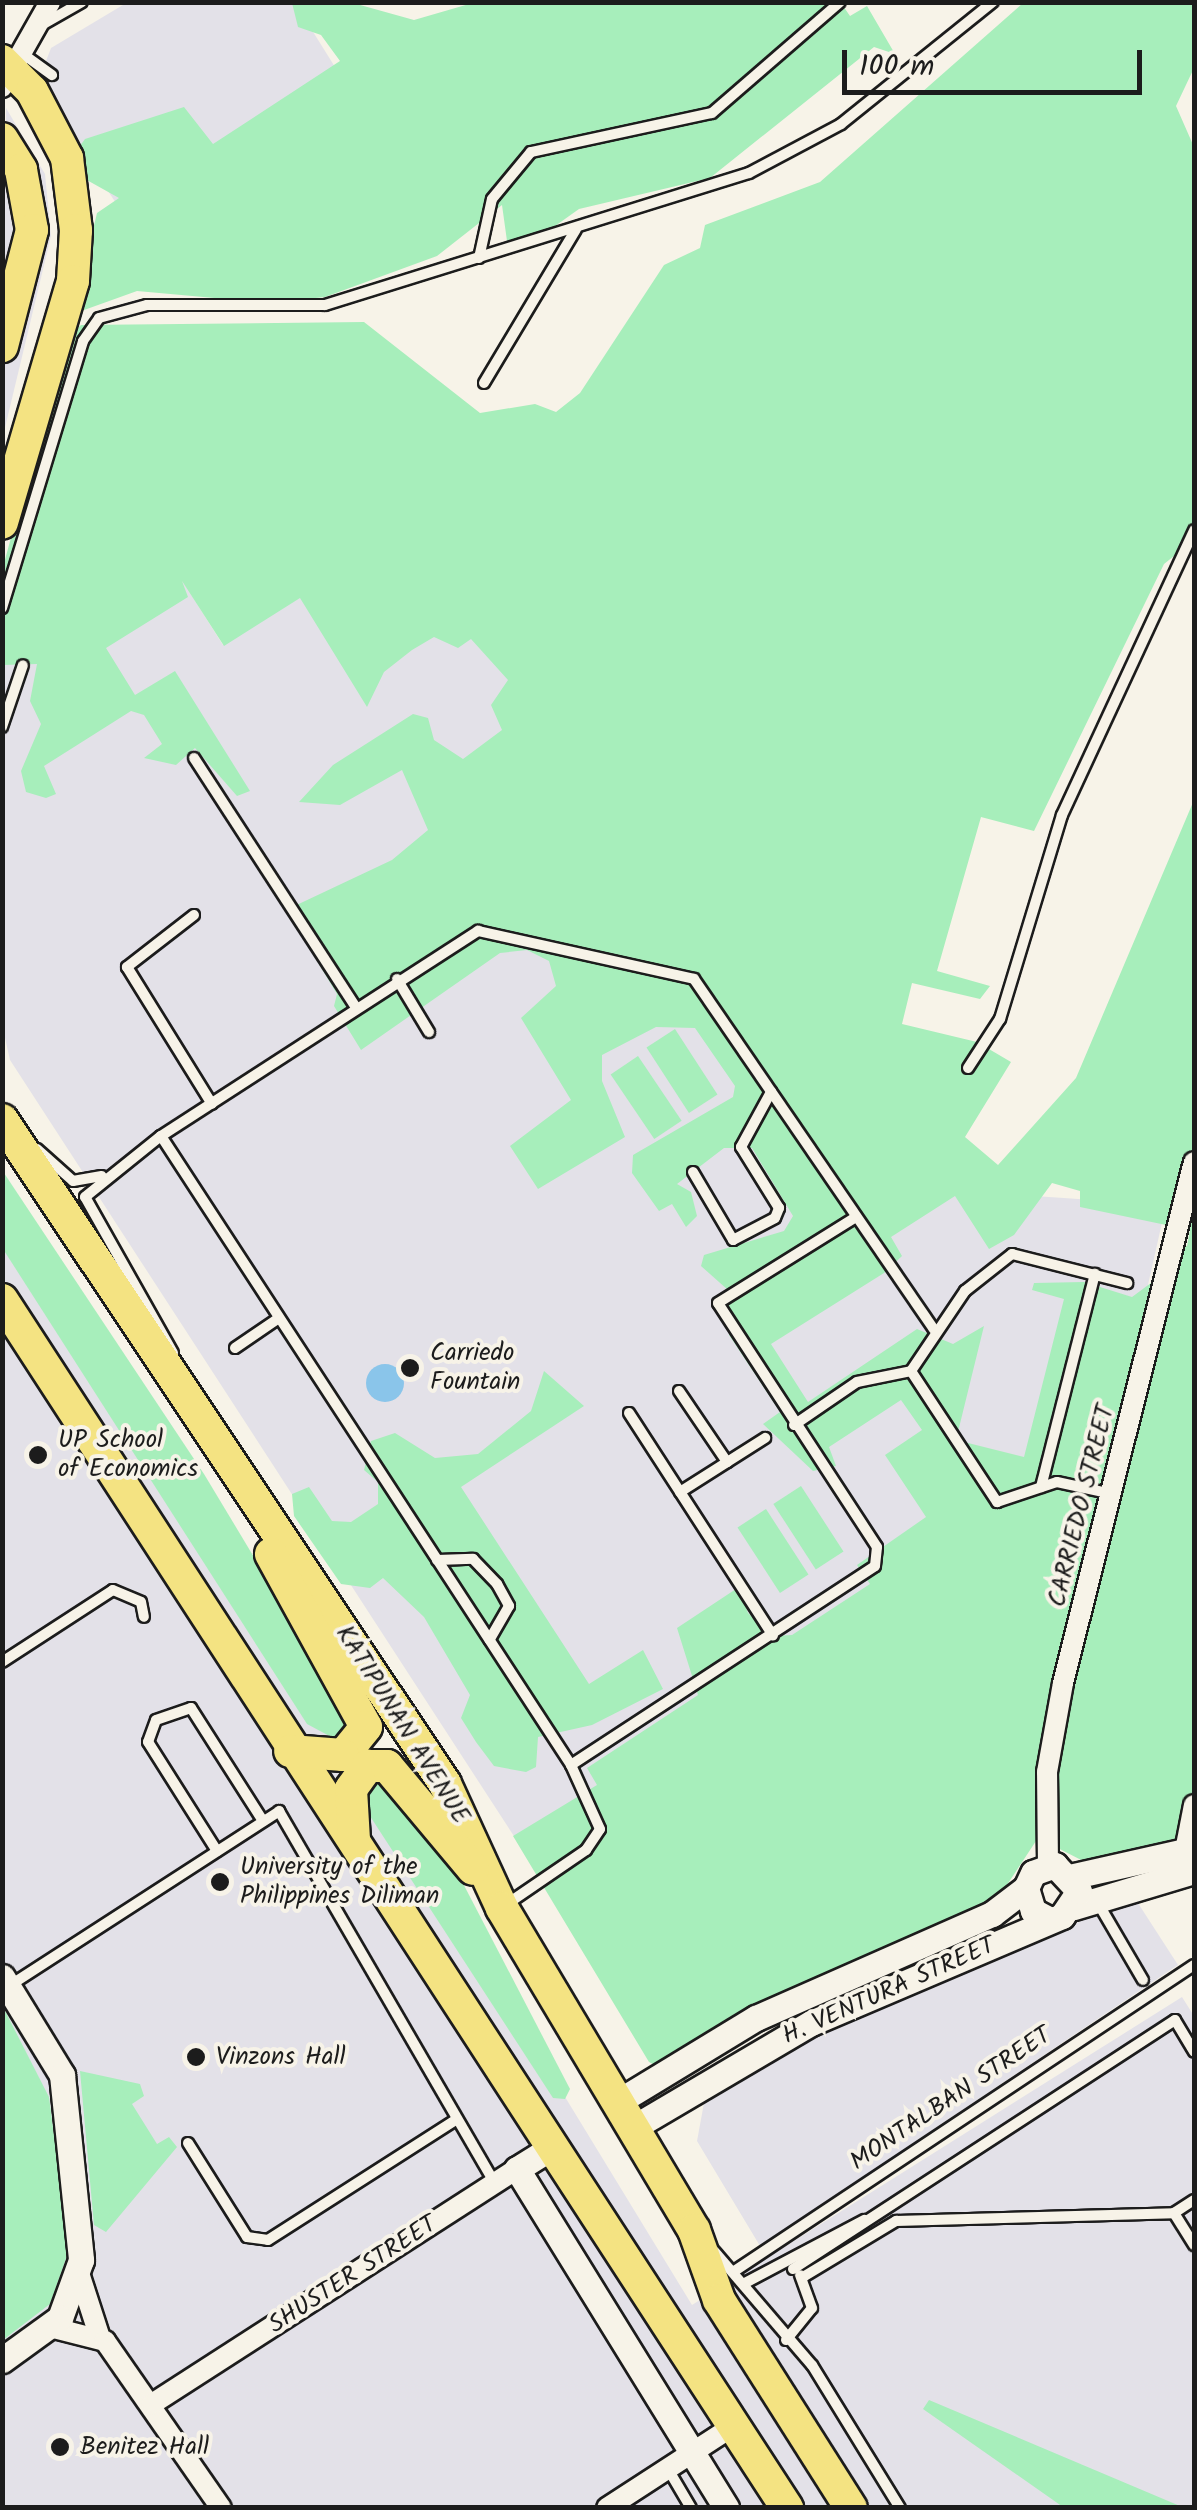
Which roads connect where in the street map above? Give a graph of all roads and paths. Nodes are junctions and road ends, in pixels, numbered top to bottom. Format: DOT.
graph roads {
  1 [pos="50,2"];
  2 [pos="82,2"];
  3 [pos="840,2"];
  4 [pos="993,2"];
  5 [pos="40,26"];
  6 [pos="10,68"];
  7 [pos="52,74"];
  8 [pos="2,139"];
  9 [pos="576,229"];
  10 [pos="479,258"];
  11 [pos="2,346"];
  12 [pos="484,383"];
  13 [pos="2,523"];
  14 [pos="1194,530"];
  15 [pos="2,608"];
  16 [pos="23,665"];
  17 [pos="2,727"];
  18 [pos="194,758"];
  19 [pos="194,915"];
  20 [pos="397,979"];
  21 [pos="355,1006"];
  22 [pos="429,1032"];
  23 [pos="968,1068"];
  24 [pos="771,1092"];
  25 [pos="212,1104"];
  26 [pos="2,1119"];
  27 [pos="162,1136"];
  28 [pos="1194,1162"];
  29 [pos="693,1172"];
  30 [pos="103,1176"];
  31 [pos="856,1217"];
  32 [pos="1095,1274"];
  33 [pos="1127,1283"];
  34 [pos="2,1300"];
  35 [pos="280,1318"];
  36 [pos="934,1330"];
  37 [pos="235,1348"];
  38 [pos="911,1370"];
  39 [pos="679,1391"];
  40 [pos="190,1403"];
  41 [pos="629,1413"];
  42 [pos="794,1425"];
  43 [pos="764,1438"];
  44 [pos="727,1462"];
  45 [pos="1041,1487"];
  46 [pos="680,1492"];
  47 [pos="1112,1494"];
  48 [pos="265,1514"];
  49 [pos="437,1560"];
  50 [pos="144,1616"];
  51 [pos="773,1636"];
  52 [pos="489,1640"];
  53 [pos="2,1662"];
  54 [pos="290,1752"];
  55 [pos="571,1765"];
  56 [pos="1194,1805"];
  57 [pos="263,1820"];
  58 [pos="356,1849"];
  59 [pos="217,1851"];
  60 [pos="1189,1861"];
  61 [pos="1048,1865"];
  62 [pos="1074,1876"];
  63 [pos="1026,1888"];
  64 [pos="1085,1903"];
  65 [pos="500,1904"];
  66 [pos="1048,1918"];
  67 [pos="1194,1965"];
  68 [pos="1142,1980"];
  69 [pos="5,1982"];
  70 [pos="1194,2052"];
  71 [pos="624,2116"];
  72 [pos="457,2118"];
  73 [pos="188,2144"];
  74 [pos="554,2146"];
  75 [pos="517,2169"];
  76 [pos="494,2183"];
  77 [pos="1194,2200"];
  78 [pos="884,2212"];
  79 [pos="1174,2213"];
  80 [pos="896,2221"];
  81 [pos="694,2230"];
  82 [pos="1194,2246"];
  83 [pos="776,2265"];
  84 [pos="733,2272"];
  85 [pos="79,2273"];
  86 [pos="798,2273"];
  87 [pos="745,2283"];
  88 [pos="50,2326"];
  89 [pos="98,2335"];
  90 [pos="786,2340"];
  91 [pos="2,2360"];
  92 [pos="152,2404"];
  93 [pos="736,2426"];
  94 [pos="692,2452"];
  95 [pos="667,2468"];
  96 [pos="221,2508"];
  97 [pos="607,2508"];
  98 [pos="691,2508"];
  99 [pos="726,2508"];
  100 [pos="787,2508"];
  101 [pos="850,2508"];
  102 [pos="900,2508"];
  1 -- 5 [label="street"];
  2 -- 5 [label="lane"];
  3 -- 10 [label="lane"];
  4 -- 9 [label="lane"];
  5 -- 6 [label="street"];
  6 -- 7 [label="lane"];
  6 -- 13 [label="main road"];
  8 -- 11 [label="main road"];
  9 -- 10 [label="lane"];
  9 -- 12 [label="lane"];
  10 -- 15 [label="lane"];
  14 -- 23 [label="lane"];
  16 -- 17 [label="lane"];
  18 -- 21 [label="lane"];
  19 -- 25 [label="lane"];
  20 -- 21 [label="lane"];
  20 -- 22 [label="lane"];
  20 -- 24 [label="lane"];
  21 -- 25 [label="lane"];
  24 -- 29 [label="lane"];
  24 -- 31 [label="lane"];
  25 -- 27 [label="lane"];
  26 -- 30 [label="lane"];
  26 -- 40 [label="main road, KATIPUNAN AVENUE"];
  27 -- 30 [label="lane"];
  27 -- 35 [label="lane"];
  28 -- 47 [label="street, CARRIEDO STREET"];
  30 -- 40 [label="lane"];
  31 -- 36 [label="lane"];
  31 -- 42 [label="lane"];
  32 -- 33 [label="lane"];
  32 -- 36 [label="lane"];
  32 -- 45 [label="lane"];
  34 -- 54 [label="main road"];
  35 -- 37 [label="lane"];
  35 -- 49 [label="lane"];
  36 -- 38 [label="lane"];
  38 -- 42 [label="lane"];
  38 -- 45 [label="lane"];
  39 -- 44 [label="lane"];
  40 -- 48 [label="main road, KATIPUNAN AVENUE"];
  41 -- 46 [label="lane"];
  42 -- 51 [label="lane"];
  43 -- 44 [label="lane"];
  44 -- 46 [label="lane"];
  45 -- 47 [label="lane"];
  46 -- 51 [label="lane"];
  47 -- 61 [label="street, CARRIEDO STREET"];
  48 -- 54 [label="main road"];
  48 -- 65 [label="main road, KATIPUNAN AVENUE"];
  49 -- 52 [label="lane"];
  49 -- 52 [label="lane"];
  50 -- 53 [label="lane"];
  51 -- 55 [label="lane"];
  52 -- 55 [label="lane"];
  54 -- 58 [label="main road"];
  55 -- 65 [label="lane"];
  56 -- 60 [label="street"];
  57 -- 59 [label="lane"];
  57 -- 59 [label="lane"];
  57 -- 72 [label="lane"];
  58 -- 65 [label="main road"];
  58 -- 74 [label="main road"];
  59 -- 69 [label="lane"];
  60 -- 62 [label="street"];
  60 -- 64 [label="street"];
  61 -- 62 [label="street"];
  61 -- 63 [label="street"];
  62 -- 64 [label="street"];
  63 -- 66 [label="street"];
  63 -- 71 [label="street, H. VENTURA STREET"];
  64 -- 66 [label="street"];
  64 -- 68 [label="lane"];
  65 -- 71 [label="main road, KATIPUNAN AVENUE"];
  66 -- 71 [label="street, H. VENTURA STREET"];
  67 -- 84 [label="lane, MONTALBAN STREET"];
  69 -- 85 [label="street"];
  70 -- 78 [label="lane"];
  71 -- 81 [label="main road, KATIPUNAN AVENUE"];
  72 -- 73 [label="lane"];
  72 -- 76 [label="lane"];
  74 -- 75 [label="street, SHUSTER STREET"];
  74 -- 93 [label="main road"];
  75 -- 76 [label="street, SHUSTER STREET"];
  75 -- 94 [label="street"];
  76 -- 92 [label="street, SHUSTER STREET"];
  77 -- 79 [label="lane"];
  78 -- 80 [label="lane"];
  78 -- 83 [label="lane"];
  78 -- 86 [label="lane"];
  79 -- 80 [label="lane"];
  79 -- 82 [label="lane"];
  80 -- 86 [label="lane"];
  81 -- 84 [label="lane"];
  81 -- 101 [label="main road, KATIPUNAN AVENUE"];
  83 -- 86 [label="lane"];
  83 -- 87 [label="lane"];
  84 -- 87 [label="lane"];
  85 -- 88 [label="street"];
  85 -- 89 [label="street"];
  86 -- 90 [label="lane"];
  87 -- 90 [label="lane"];
  88 -- 89 [label="street"];
  88 -- 91 [label="street"];
  89 -- 92 [label="street"];
  90 -- 102 [label="lane"];
  92 -- 96 [label="street"];
  93 -- 94 [label="street"];
  93 -- 100 [label="main road"];
  94 -- 95 [label="street"];
  94 -- 99 [label="street"];
  95 -- 97 [label="street"];
  95 -- 98 [label="lane"];
}
